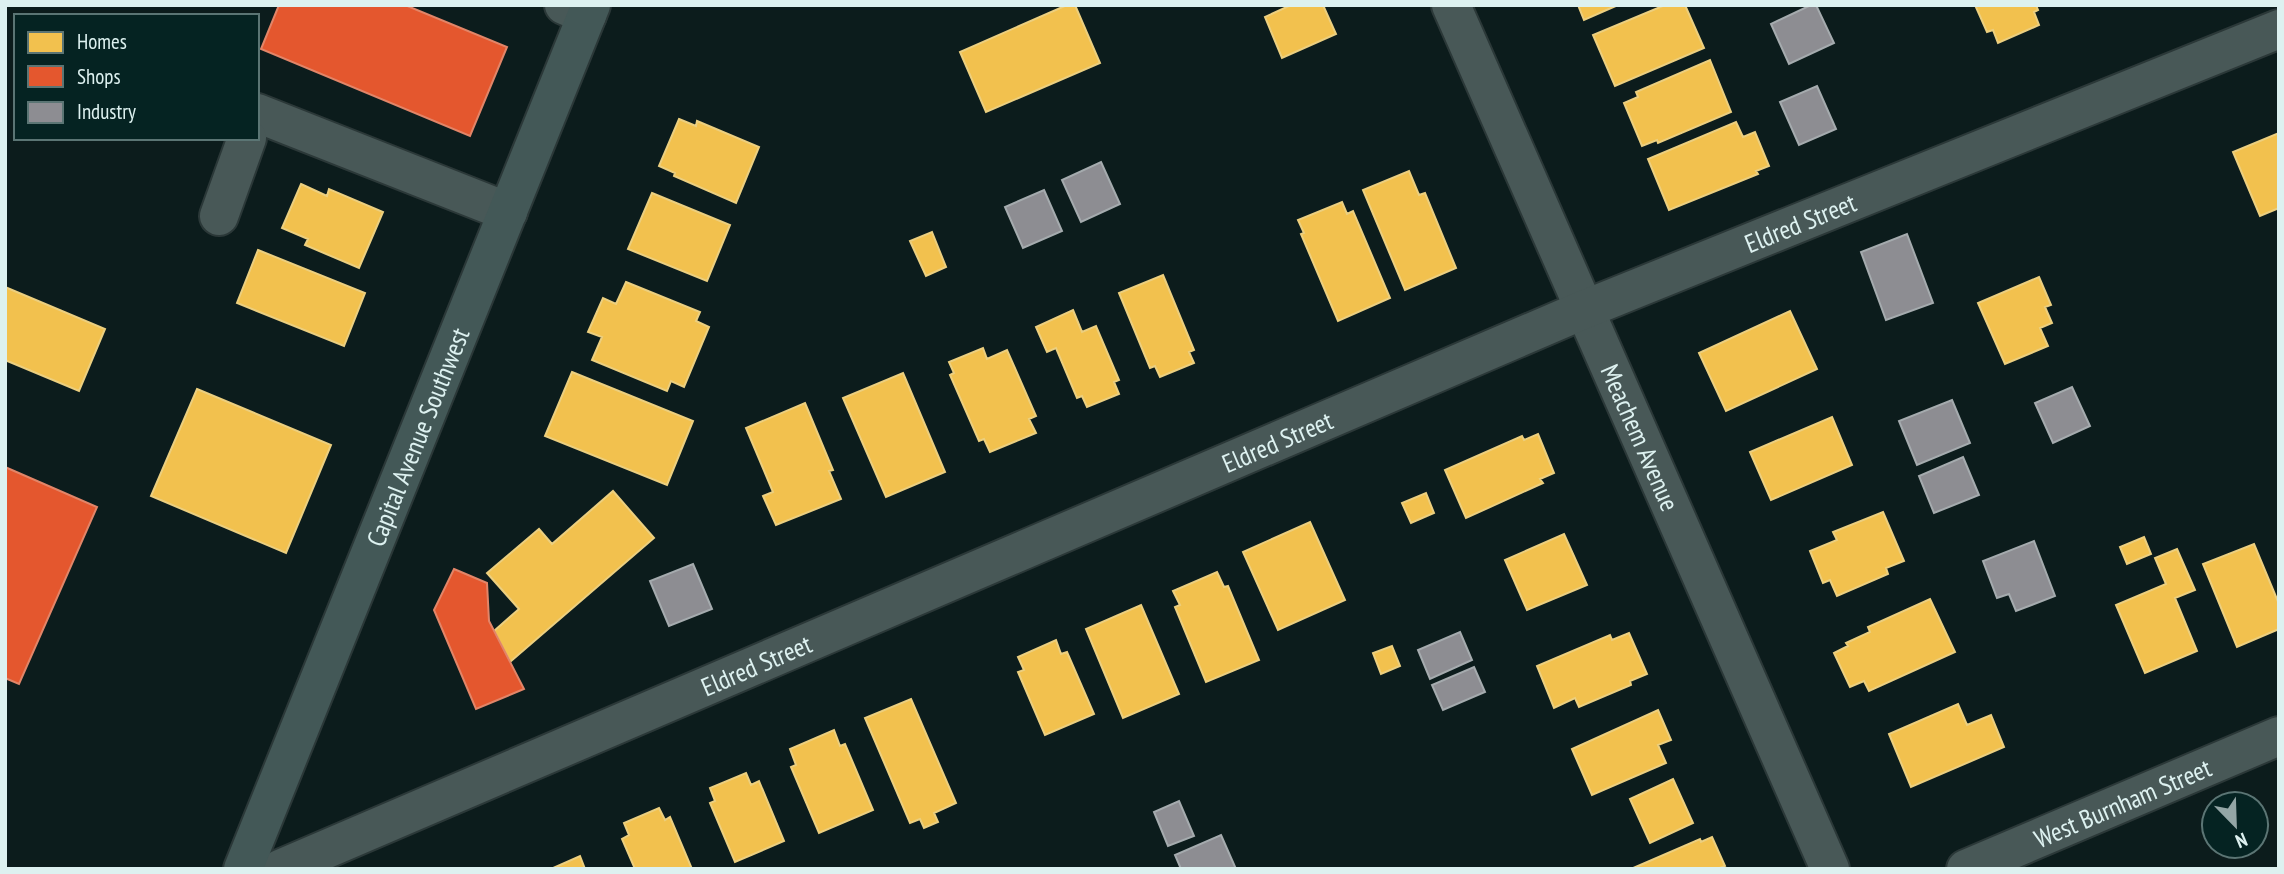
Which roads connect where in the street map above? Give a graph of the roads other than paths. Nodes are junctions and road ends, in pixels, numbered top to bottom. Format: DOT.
graph roads {
  1 [pos="1451,5"];
  2 [pos="580,8"];
  3 [pos="2279,29"];
  4 [pos="259,114"];
  5 [pos="246,140"];
  6 [pos="508,212"];
  7 [pos="219,216"];
  8 [pos="1583,310"];
  9 [pos="2279,736"];
  10 [pos="243,869"];
  11 [pos="281,869"];
  12 [pos="1830,869"];
  13 [pos="1966,869"];
  1 -- 8 [label="street, Meachem Avenue"];
  2 -- 6 [label="main road, Capital Avenue Southwest"];
  3 -- 8 [label="street, Eldred Street"];
  4 -- 6 [label="street"];
  5 -- 7 [label="street"];
  6 -- 10 [label="main road, Capital Avenue Southwest"];
  8 -- 11 [label="street, Eldred Street"];
  8 -- 12 [label="street, Meachem Avenue"];
  9 -- 13 [label="street, West Burnham Street"];
}
